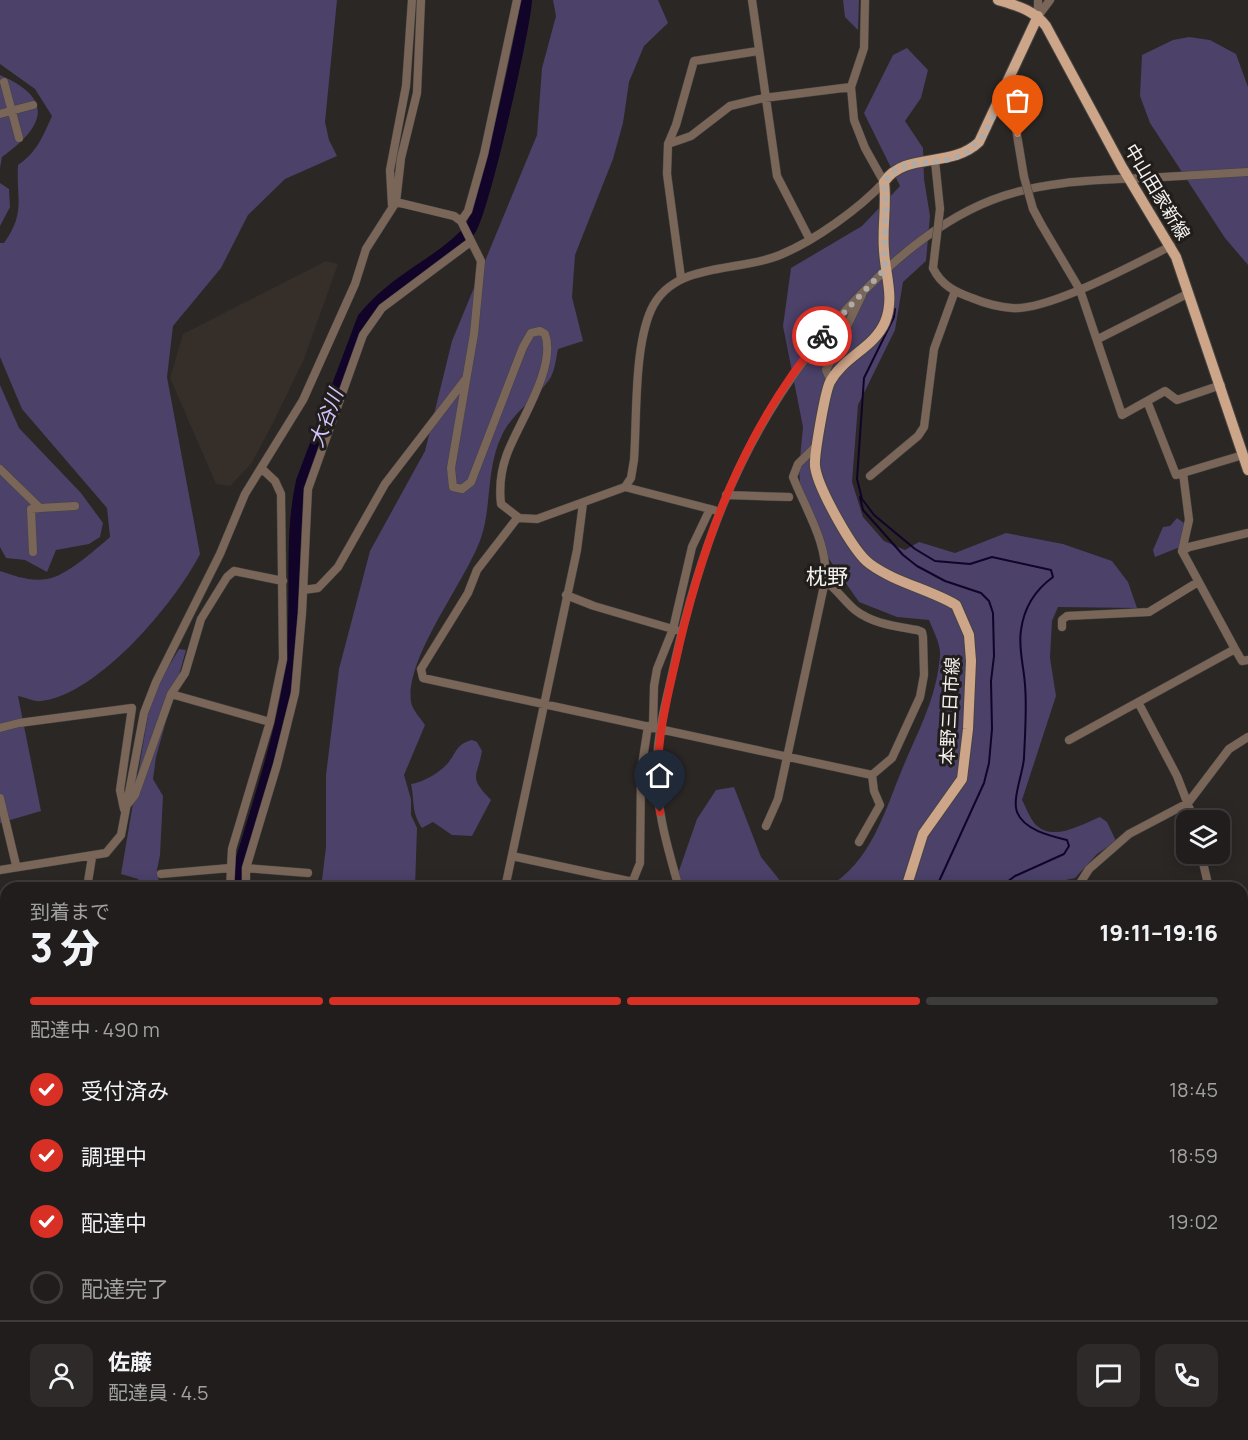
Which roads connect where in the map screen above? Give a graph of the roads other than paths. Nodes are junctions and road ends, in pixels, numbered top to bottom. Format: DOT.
graph roads {
  1 [pos="412,0"];
  2 [pos="421,0"];
  3 [pos="518,0"];
  4 [pos="752,0"];
  5 [pos="865,0"];
  6 [pos="998,0"];
  7 [pos="1038,0"];
  8 [pos="1050,0"];
  9 [pos="1038,16"];
  10 [pos="758,51"];
  11 [pos="1008,79"];
  12 [pos="4,82"];
  13 [pos="851,87"];
  14 [pos="765,98"];
  15 [pos="33,105"];
  16 [pos="11,111"];
  17 [pos="0,114"];
  18 [pos="19,138"];
  19 [pos="668,144"];
  20 [pos="935,161"];
  21 [pos="1247,170"];
  22 [pos="1128,178"];
  23 [pos="884,182"];
  24 [pos="394,204"];
  25 [pos="461,221"];
  26 [pos="809,238"];
  27 [pos="469,243"];
  28 [pos="1171,246"];
  29 [pos="885,269"];
  30 [pos="681,278"];
  31 [pos="866,289"];
  32 [pos="1080,290"];
  33 [pos="955,291"];
  34 [pos="1189,293"];
  35 [pos="1098,339"];
  36 [pos="465,380"];
  37 [pos="831,381"];
  38 [pos="1221,385"];
  39 [pos="1148,401"];
  40 [pos="1243,438"];
  41 [pos="817,446"];
  42 [pos="1243,454"];
  43 [pos="261,468"];
  44 [pos="0,469"];
  45 [pos="1248,470"];
  46 [pos="1183,472"];
  47 [pos="870,476"];
  48 [pos="625,487"];
  49 [pos="726,495"];
  50 [pos="789,497"];
  51 [pos="583,503"];
  52 [pos="75,506"];
  53 [pos="40,508"];
  54 [pos="710,509"];
  55 [pos="719,511"];
  56 [pos="518,517"];
  57 [pos="1248,533"];
  58 [pos="1182,551"];
  59 [pos="33,552"];
  60 [pos="283,581"];
  61 [pos="825,581"];
  62 [pos="1198,582"];
  63 [pos="303,590"];
  64 [pos="566,595"];
  65 [pos="1062,627"];
  66 [pos="673,629"];
  67 [pos="682,632"];
  68 [pos="1235,649"];
  69 [pos="1248,660"];
  70 [pos="171,694"];
  71 [pos="1138,702"];
  72 [pos="543,703"];
  73 [pos="270,722"];
  74 [pos="654,727"];
  75 [pos="0,728"];
  76 [pos="1248,737"];
  77 [pos="1069,740"];
  78 [pos="787,755"];
  79 [pos="872,775"];
  80 [pos="0,798"];
  81 [pos="1188,802"];
  82 [pos="126,810"];
  83 [pos="1191,810"];
  84 [pos="3,822"];
  85 [pos="765,826"];
  86 [pos="859,842"];
  87 [pos="512,856"];
  88 [pos="92,857"];
  89 [pos="1203,864"];
  90 [pos="16,865"];
  91 [pos="230,868"];
  92 [pos="246,868"];
  93 [pos="0,870"];
  94 [pos="161,873"];
  95 [pos="308,873"];
  96 [pos="88,882"];
  97 [pos="230,882"];
  98 [pos="246,882"];
  99 [pos="506,882"];
  100 [pos="619,882"];
  101 [pos="632,882"];
  102 [pos="677,882"];
  103 [pos="908,882"];
  104 [pos="1080,882"];
  105 [pos="1208,882"];
  1 -- 24 [label="street"];
  2 -- 24 [label="street"];
  3 -- 25 [label="street"];
  4 -- 10 [label="street"];
  5 -- 13 [label="street"];
  6 -- 9 [label="main road"];
  7 -- 9 [label="street"];
  8 -- 9 [label="street"];
  9 -- 11 [label="main road"];
  9 -- 22 [label="main road, 中山田家新線"];
  10 -- 14 [label="street"];
  10 -- 19 [label="street"];
  11 -- 20 [label="main road"];
  11 -- 32 [label="street, bridge"];
  12 -- 16 [label="street"];
  13 -- 14 [label="street"];
  13 -- 23 [label="street"];
  14 -- 19 [label="street"];
  14 -- 26 [label="street"];
  15 -- 16 [label="street"];
  16 -- 17 [label="street"];
  16 -- 18 [label="street"];
  19 -- 30 [label="street"];
  20 -- 23 [label="main road"];
  20 -- 33 [label="street, bridge"];
  21 -- 22 [label="street"];
  22 -- 28 [label="main road, 中山田家新線"];
  22 -- 29 [label="street"];
  23 -- 26 [label="street"];
  23 -- 29 [label="main road, 本野三日市線"];
  24 -- 25 [label="street"];
  24 -- 43 [label="street"];
  25 -- 27 [label="street"];
  26 -- 30 [label="street"];
  27 -- 36 [label="street"];
  27 -- 63 [label="street"];
  28 -- 32 [label="street"];
  28 -- 34 [label="main road, 中山田家新線"];
  29 -- 31 [label="street"];
  29 -- 37 [label="main road, 本野三日市線"];
  30 -- 48 [label="street"];
  31 -- 37 [label="street"];
  31 -- 49 [label="street"];
  32 -- 33 [label="street"];
  32 -- 35 [label="street"];
  33 -- 47 [label="street"];
  34 -- 35 [label="street"];
  34 -- 38 [label="main road, 中山田家新線"];
  35 -- 39 [label="street"];
  36 -- 56 [label="street"];
  36 -- 63 [label="street"];
  37 -- 41 [label="main road, 本野三日市線"];
  38 -- 39 [label="street"];
  38 -- 40 [label="main road, 中山田家新線"];
  39 -- 46 [label="street"];
  40 -- 42 [label="main road, 中山田家新線"];
  41 -- 61 [label="street"];
  41 -- 103 [label="main road, 本野三日市線"];
  42 -- 45 [label="main road, 中山田家新線"];
  42 -- 46 [label="street"];
  43 -- 60 [label="street"];
  43 -- 82 [label="street"];
  44 -- 53 [label="street"];
  46 -- 58 [label="street"];
  48 -- 51 [label="street"];
  48 -- 54 [label="street"];
  49 -- 50 [label="street"];
  49 -- 55 [label="street"];
  51 -- 56 [label="street"];
  51 -- 64 [label="street"];
  52 -- 53 [label="street"];
  53 -- 59 [label="street"];
  54 -- 55 [label="street"];
  54 -- 66 [label="street"];
  55 -- 67 [label="street"];
  56 -- 72 [label="street"];
  57 -- 58 [label="street"];
  58 -- 62 [label="street"];
  60 -- 70 [label="street"];
  60 -- 73 [label="street"];
  61 -- 78 [label="street"];
  61 -- 79 [label="street"];
  62 -- 65 [label="street"];
  62 -- 68 [label="street"];
  63 -- 92 [label="street"];
  64 -- 66 [label="street"];
  64 -- 72 [label="street"];
  66 -- 67 [label="street"];
  66 -- 74 [label="street"];
  67 -- 74 [label="street"];
  68 -- 69 [label="street"];
  68 -- 71 [label="street"];
  70 -- 73 [label="street"];
  70 -- 82 [label="street"];
  71 -- 77 [label="street"];
  71 -- 81 [label="street"];
  72 -- 74 [label="street"];
  72 -- 87 [label="street"];
  73 -- 91 [label="street"];
  74 -- 78 [label="street"];
  74 -- 101 [label="street"];
  74 -- 102 [label="street"];
  75 -- 82 [label="street"];
  76 -- 81 [label="street"];
  78 -- 79 [label="street"];
  78 -- 85 [label="street"];
  79 -- 86 [label="street"];
  80 -- 84 [label="street"];
  81 -- 83 [label="street"];
  81 -- 104 [label="street"];
  82 -- 88 [label="street"];
  84 -- 90 [label="street"];
  87 -- 99 [label="street"];
  87 -- 100 [label="street"];
  88 -- 90 [label="street"];
  88 -- 96 [label="street"];
  89 -- 105 [label="street"];
  90 -- 93 [label="street"];
  91 -- 94 [label="street"];
  91 -- 97 [label="street"];
  92 -- 95 [label="street"];
  92 -- 98 [label="street"];
}
